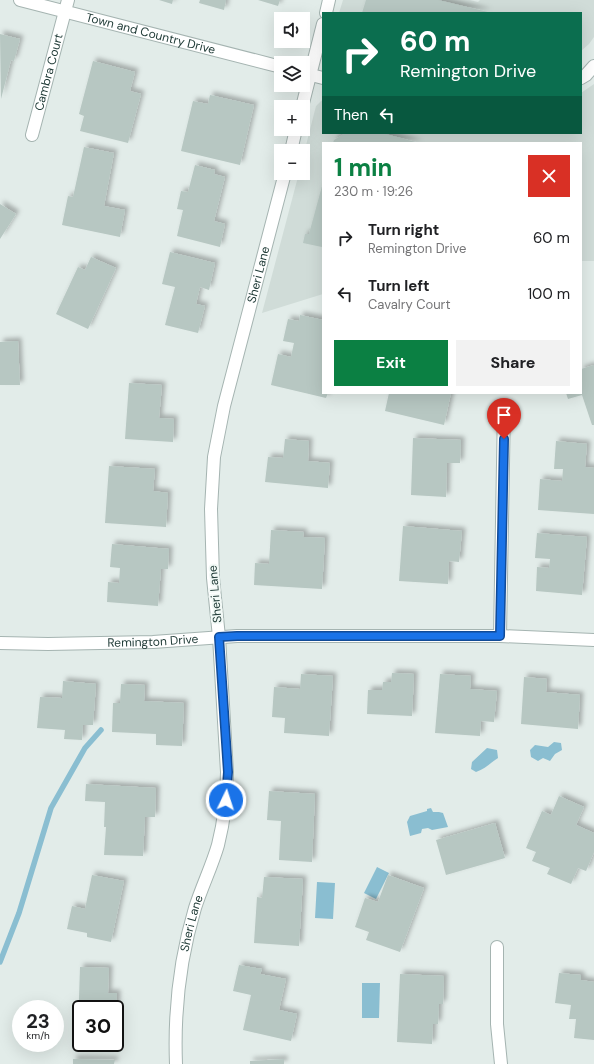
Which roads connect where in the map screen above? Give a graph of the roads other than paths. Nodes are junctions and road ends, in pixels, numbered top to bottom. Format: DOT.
graph roads {
  1 [pos="20,0"];
  2 [pos="329,0"];
  3 [pos="66,5"];
  4 [pos="326,12"];
  5 [pos="322,27"];
  6 [pos="274,65"];
  7 [pos="310,65"];
  8 [pos="594,66"];
  9 [pos="310,75"];
  10 [pos="582,77"];
  11 [pos="322,78"];
  12 [pos="32,135"];
  13 [pos="283,180"];
  14 [pos="504,407"];
  15 [pos="500,636"];
  16 [pos="219,637"];
  17 [pos="594,640"];
  18 [pos="0,643"];
  19 [pos="497,947"];
  20 [pos="176,1064"];
  21 [pos="501,1064"];
  1 -- 3 [label="street, Town and Country Drive"];
  2 -- 4 [label="street"];
  3 -- 6 [label="street, Town and Country Drive"];
  3 -- 12 [label="street, Cambra Court"];
  5 -- 7 [label="street"];
  8 -- 10 [label="street"];
  9 -- 11 [label="street"];
  13 -- 16 [label="street, Sheri Lane"];
  14 -- 15 [label="street"];
  15 -- 16 [label="street, Remington Drive"];
  15 -- 17 [label="street, Remington Drive"];
  16 -- 18 [label="street, Remington Drive"];
  16 -- 20 [label="street, Sheri Lane"];
  19 -- 21 [label="street"];
}
